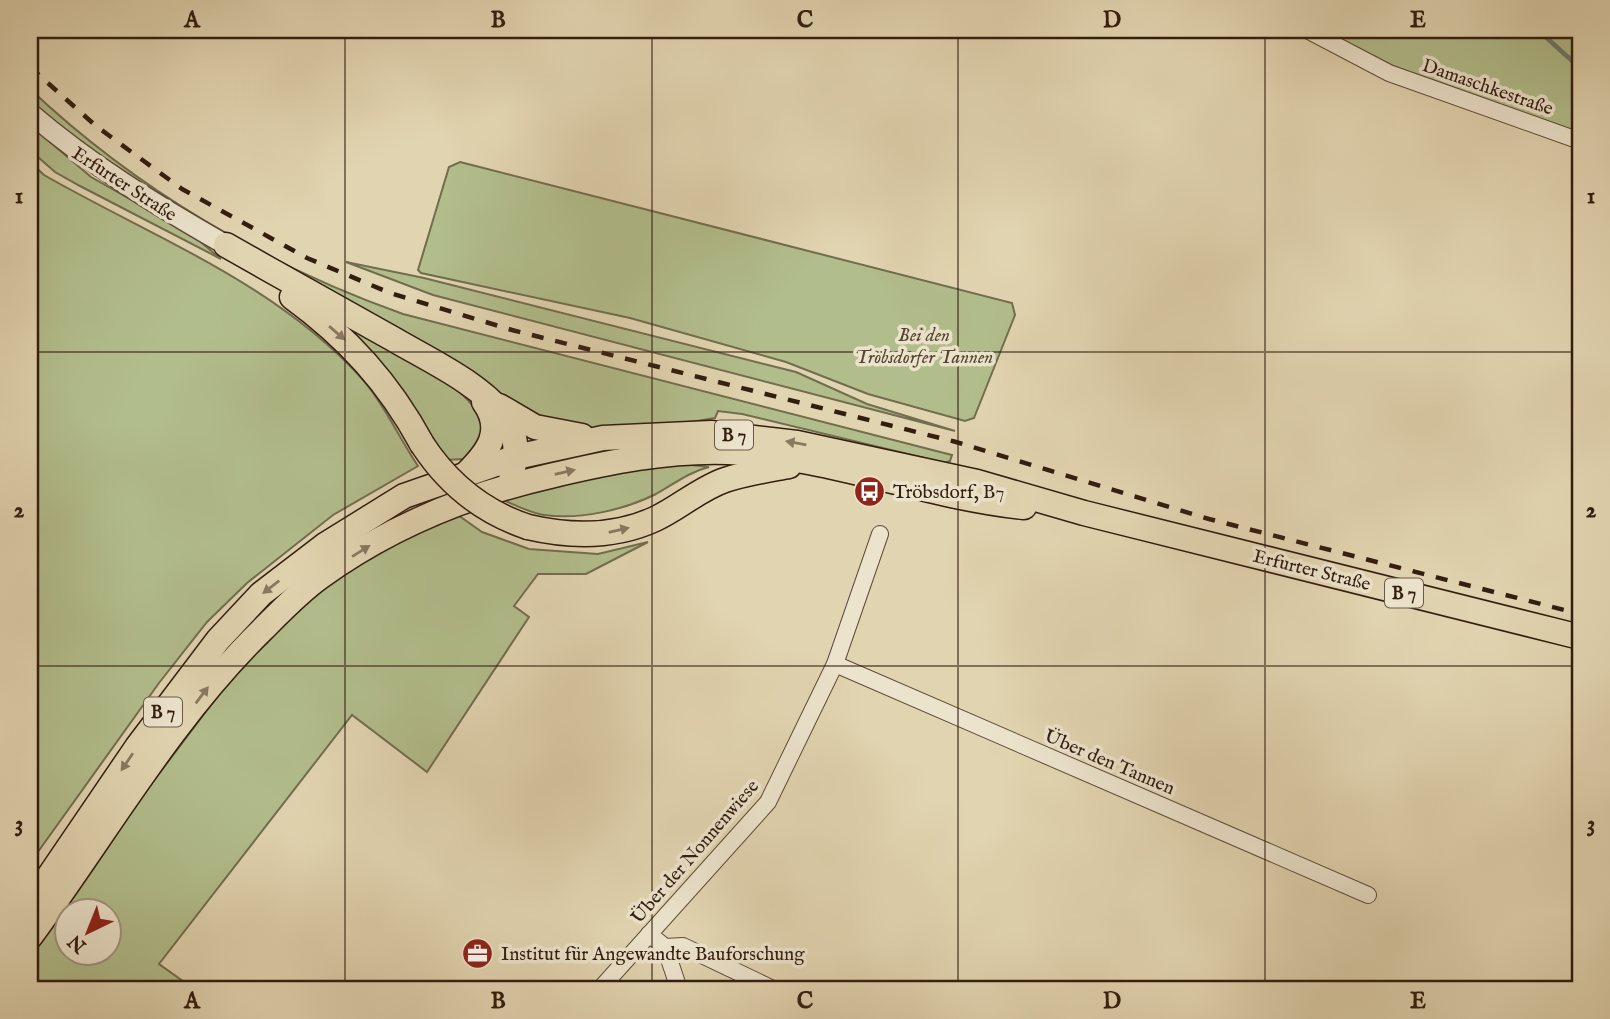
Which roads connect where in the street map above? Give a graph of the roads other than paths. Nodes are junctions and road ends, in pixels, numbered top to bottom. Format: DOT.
graph roads {
  1 [pos="1307,30"];
  2 [pos="30,113"];
  3 [pos="1580,141"];
  4 [pos="226,245"];
  5 [pos="475,390"];
  6 [pos="603,438"];
  7 [pos="516,457"];
  8 [pos="808,463"];
  9 [pos="466,474"];
  10 [pos="499,487"];
  11 [pos="1084,513"];
  12 [pos="880,534"];
  13 [pos="1580,637"];
  14 [pos="835,664"];
  15 [pos="1368,895"];
  16 [pos="30,904"];
  17 [pos="649,934"];
  18 [pos="30,937"];
  19 [pos="664,947"];
  20 [pos="600,989"];
  21 [pos="679,989"];
  22 [pos="774,989"];
  1 -- 3 [label="street, Damaschkestraße"];
  2 -- 4 [label="street, Erfurter Straße"];
  4 -- 5 [label="main road"];
  4 -- 8 [label="main road, B 7, one-way, bridge"];
  5 -- 6 [label="main road"];
  5 -- 7 [label="main road"];
  5 -- 9 [label="main road"];
  6 -- 7 [label="main road, B 7"];
  11 -- 6 [label="main road, Erfurter Straße / B 7, one-way"];
  7 -- 9 [label="main road, B 7"];
  7 -- 10 [label="main road"];
  10 -- 8 [label="main road, B 7, one-way"];
  8 -- 11 [label="main road, Erfurter Straße / B 7"];
  9 -- 16 [label="main road, B 7, one-way"];
  18 -- 10 [label="main road, B 7, one-way"];
  11 -- 13 [label="main road, Erfurter Straße / B 7"];
  12 -- 14 [label="street, Über der Nonnenwiese"];
  14 -- 15 [label="street, Über den Tannen"];
  14 -- 17 [label="street, Über der Nonnenwiese"];
  17 -- 19 [label="street"];
  17 -- 20 [label="street, Über der Nonnenwiese"];
  19 -- 21 [label="street"];
  19 -- 22 [label="street"];
}
